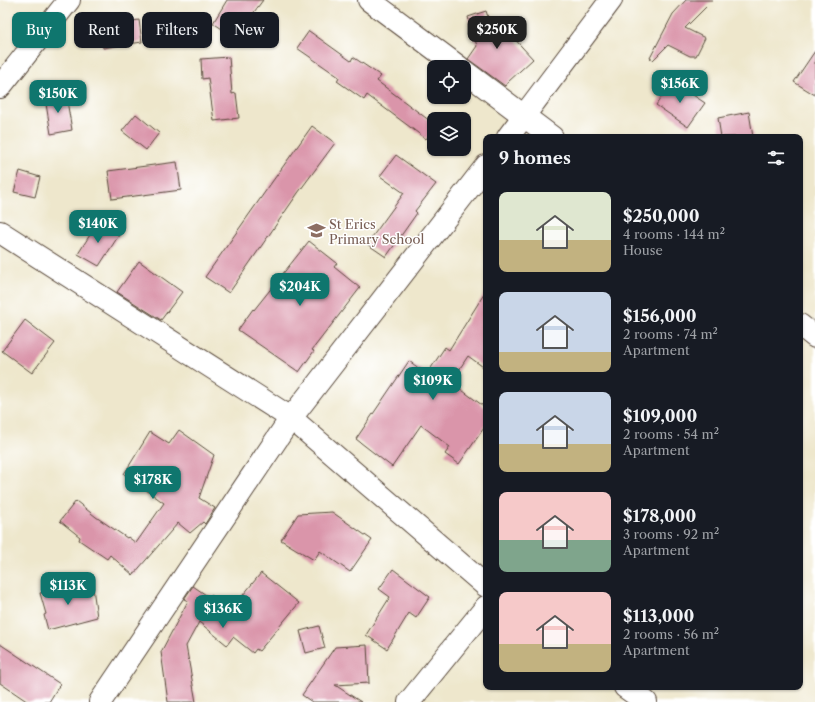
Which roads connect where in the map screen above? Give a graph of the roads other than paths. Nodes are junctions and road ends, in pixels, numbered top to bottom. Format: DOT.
graph roads {
  1 [pos="68,0"];
  2 [pos="369,0"];
  3 [pos="611,0"];
  4 [pos="450,60"];
  5 [pos="471,76"];
  6 [pos="0,87"];
  7 [pos="525,116"];
  8 [pos="510,134"];
  9 [pos="548,134"];
  10 [pos="483,170"];
  11 [pos="0,232"];
  12 [pos="803,327"];
  13 [pos="815,337"];
  14 [pos="291,418"];
  15 [pos="483,583"];
  16 [pos="483,611"];
  17 [pos="629,690"];
  18 [pos="100,702"];
  19 [pos="409,702"];
  20 [pos="646,702"];
  1 -- 6 [label="street"];
  2 -- 4 [label="street"];
  3 -- 7 [label="street"];
  5 -- 7 [label="street"];
  7 -- 8 [label="street"];
  7 -- 9 [label="street"];
  10 -- 14 [label="street"];
  11 -- 14 [label="street"];
  12 -- 13 [label="street"];
  14 -- 15 [label="street"];
  14 -- 18 [label="street"];
  16 -- 19 [label="street"];
  17 -- 20 [label="street"];
}
